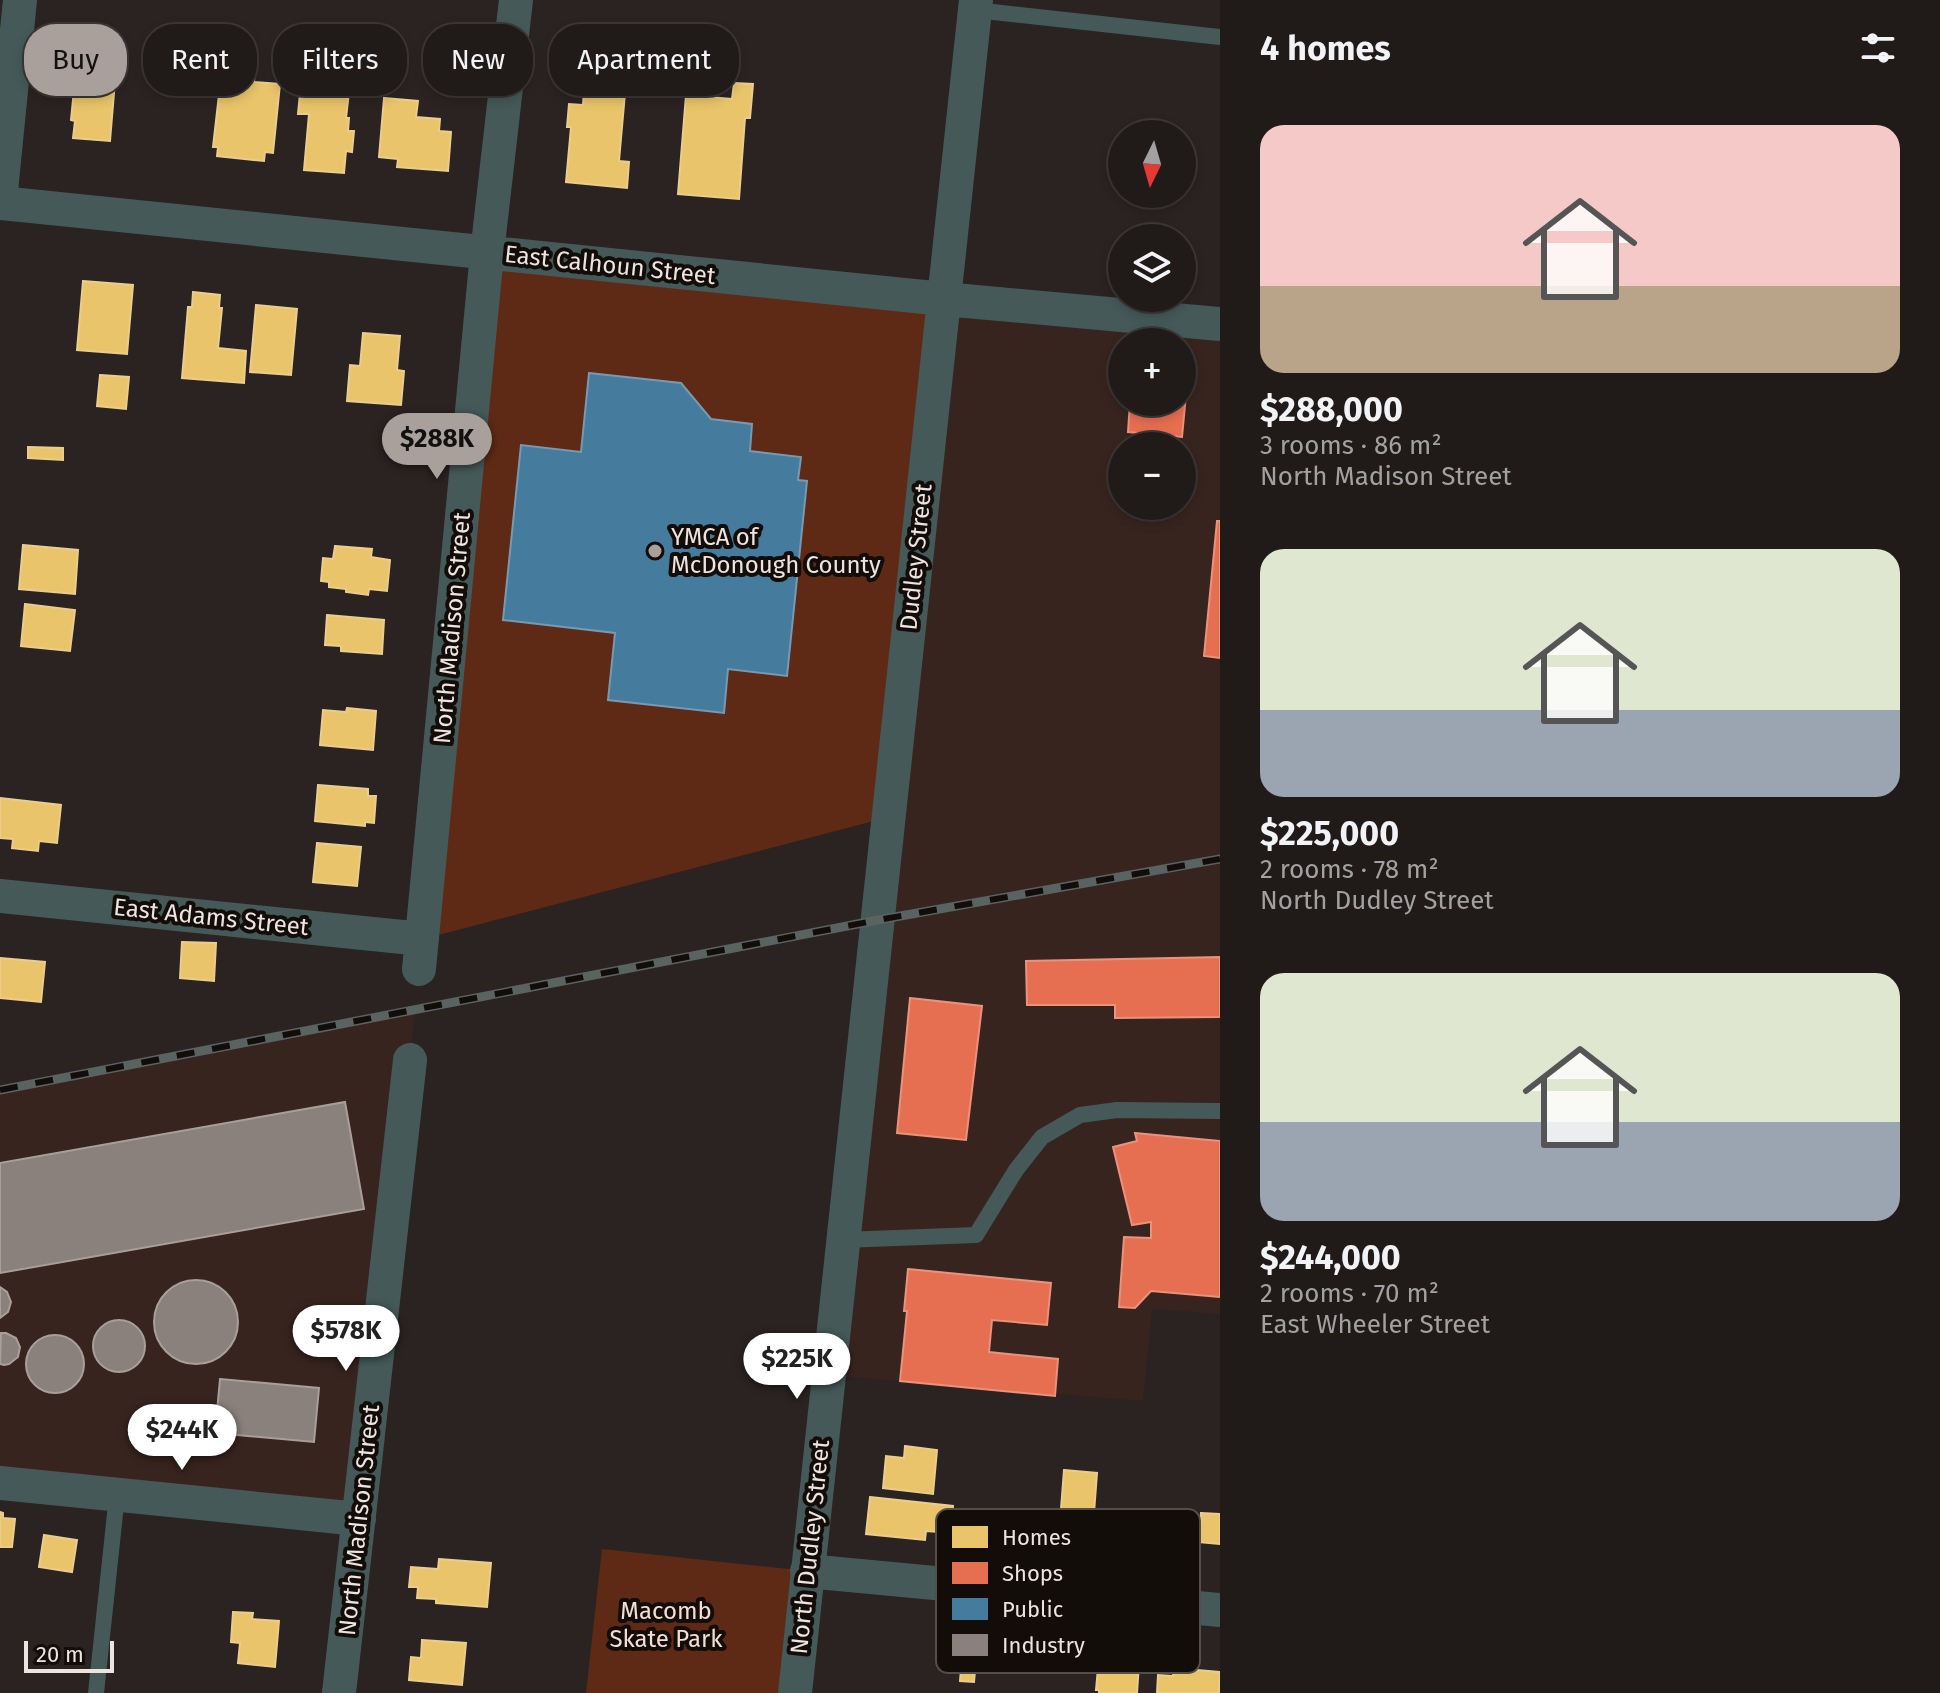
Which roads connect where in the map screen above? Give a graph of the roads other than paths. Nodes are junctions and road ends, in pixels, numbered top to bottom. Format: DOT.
graph roads {
  1 [pos="20,0"];
  2 [pos="516,0"];
  3 [pos="975,5"];
  4 [pos="1220,37"];
  5 [pos="0,202"];
  6 [pos="487,253"];
  7 [pos="944,299"];
  8 [pos="1220,324"];
  9 [pos="0,896"];
  10 [pos="421,954"];
  11 [pos="410,1060"];
  12 [pos="1220,1111"];
  13 [pos="857,1115"];
  14 [pos="843,1240"];
  15 [pos="0,1483"];
  16 [pos="117,1495"];
  17 [pos="359,1519"];
  18 [pos="807,1571"];
  19 [pos="936,1583"];
  20 [pos="1200,1608"];
  21 [pos="1220,1610"];
  22 [pos="96,1693"];
  23 [pos="339,1693"];
  24 [pos="795,1693"];
  1 -- 5 [label="street"];
  2 -- 6 [label="street, North Madison Street"];
  3 -- 4 [label="lane"];
  3 -- 7 [label="street, Dudley Street"];
  5 -- 6 [label="street, East Calhoun Street"];
  6 -- 7 [label="street, East Calhoun Street"];
  6 -- 10 [label="street, North Madison Street"];
  7 -- 8 [label="street, East Calhoun Street"];
  7 -- 13 [label="street, Dudley Street"];
  9 -- 10 [label="street, East Adams Street"];
  11 -- 17 [label="street, North Madison Street"];
  12 -- 14 [label="lane"];
  13 -- 14 [label="street, North Dudley Street"];
  14 -- 18 [label="street, North Dudley Street"];
  15 -- 16 [label="street"];
  16 -- 17 [label="street"];
  16 -- 22 [label="lane"];
  17 -- 23 [label="street, North Madison Street"];
  18 -- 19 [label="street"];
  18 -- 24 [label="street, North Dudley Street"];
  20 -- 21 [label="street"];
}
